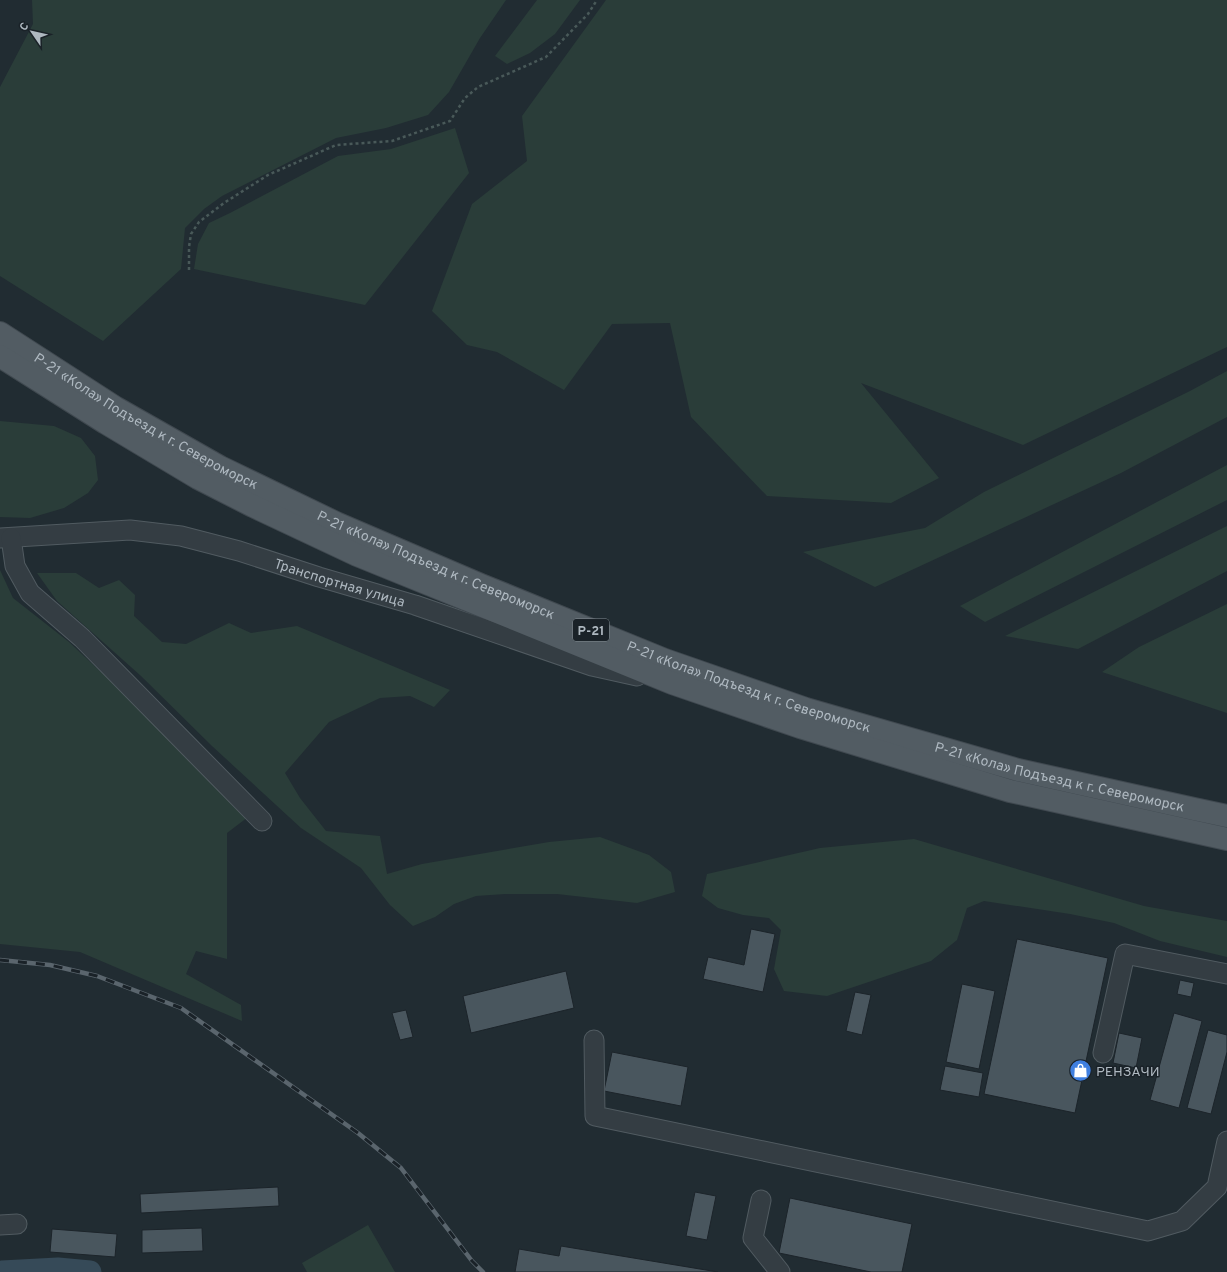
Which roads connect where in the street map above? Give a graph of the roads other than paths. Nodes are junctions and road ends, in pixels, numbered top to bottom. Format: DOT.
graph roads {
  1 [pos="0,333"];
  2 [pos="0,356"];
  3 [pos="5,538"];
  4 [pos="672,683"];
  5 [pos="1227,816"];
  6 [pos="262,821"];
  7 [pos="1227,838"];
  8 [pos="1227,974"];
  9 [pos="594,1040"];
  10 [pos="1103,1053"];
  11 [pos="1227,1141"];
  12 [pos="1222,1191"];
  13 [pos="761,1200"];
  14 [pos="780,1272"];
  1 -- 5 [label="main road, Р-21 «Кола» Подъезд к г. Североморск / Р-21"];
  2 -- 4 [label="main road, Р-21 «Кола» Подъезд к г. Североморск / Р-21"];
  3 -- 4 [label="street, Транспортная улица"];
  3 -- 6 [label="street"];
  4 -- 7 [label="main road, Р-21 «Кола» Подъезд к г. Североморск / Р-21"];
  8 -- 10 [label="street"];
  9 -- 12 [label="street"];
  11 -- 12 [label="street"];
  13 -- 14 [label="street"];
}
